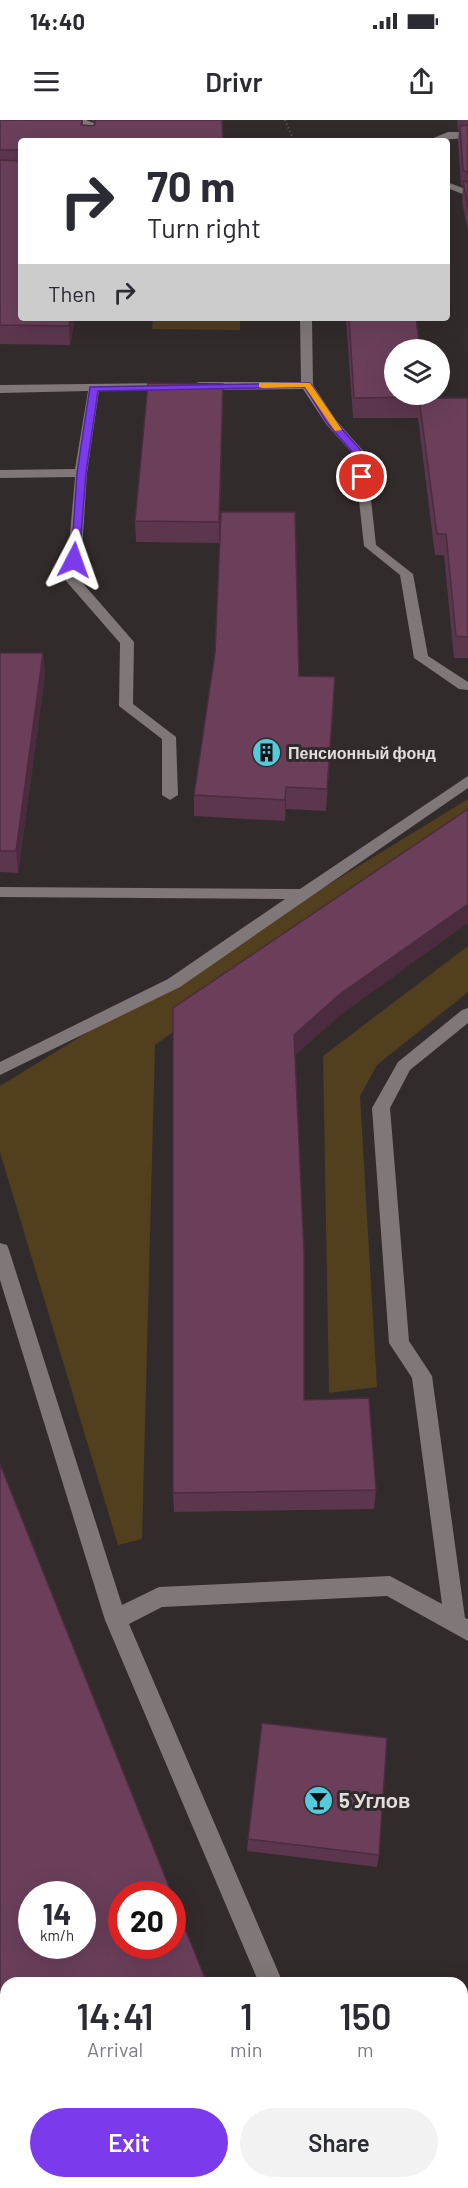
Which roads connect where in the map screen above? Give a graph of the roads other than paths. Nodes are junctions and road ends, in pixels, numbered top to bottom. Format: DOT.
graph roads {
  1 [pos="77,120"];
  2 [pos="468,135"];
  3 [pos="89,138"];
  4 [pos="440,138"];
  5 [pos="450,186"];
  6 [pos="468,193"];
  7 [pos="306,321"];
  8 [pos="307,385"];
  9 [pos="0,389"];
  10 [pos="94,389"];
  11 [pos="81,473"];
  12 [pos="0,474"];
  13 [pos="468,686"];
  14 [pos="468,781"];
  15 [pos="170,795"];
  16 [pos="0,892"];
  17 [pos="303,894"];
  18 [pos="468,1014"];
  19 [pos="0,1069"];
  20 [pos="0,1250"];
  21 [pos="116,1620"];
  22 [pos="461,1627"];
  23 [pos="268,1977"];
  1 -- 3 [label="lane"];
  2 -- 4 [label="lane"];
  5 -- 6 [label="lane"];
  7 -- 8 [label="lane"];
  8 -- 10 [label="lane"];
  8 -- 13 [label="lane"];
  9 -- 10 [label="lane"];
  10 -- 11 [label="lane"];
  11 -- 12 [label="lane"];
  11 -- 15 [label="lane"];
  14 -- 17 [label="lane"];
  16 -- 17 [label="lane"];
  17 -- 19 [label="lane"];
  18 -- 22 [label="lane"];
  20 -- 21 [label="lane"];
  21 -- 22 [label="lane"];
  21 -- 23 [label="lane"];
}
